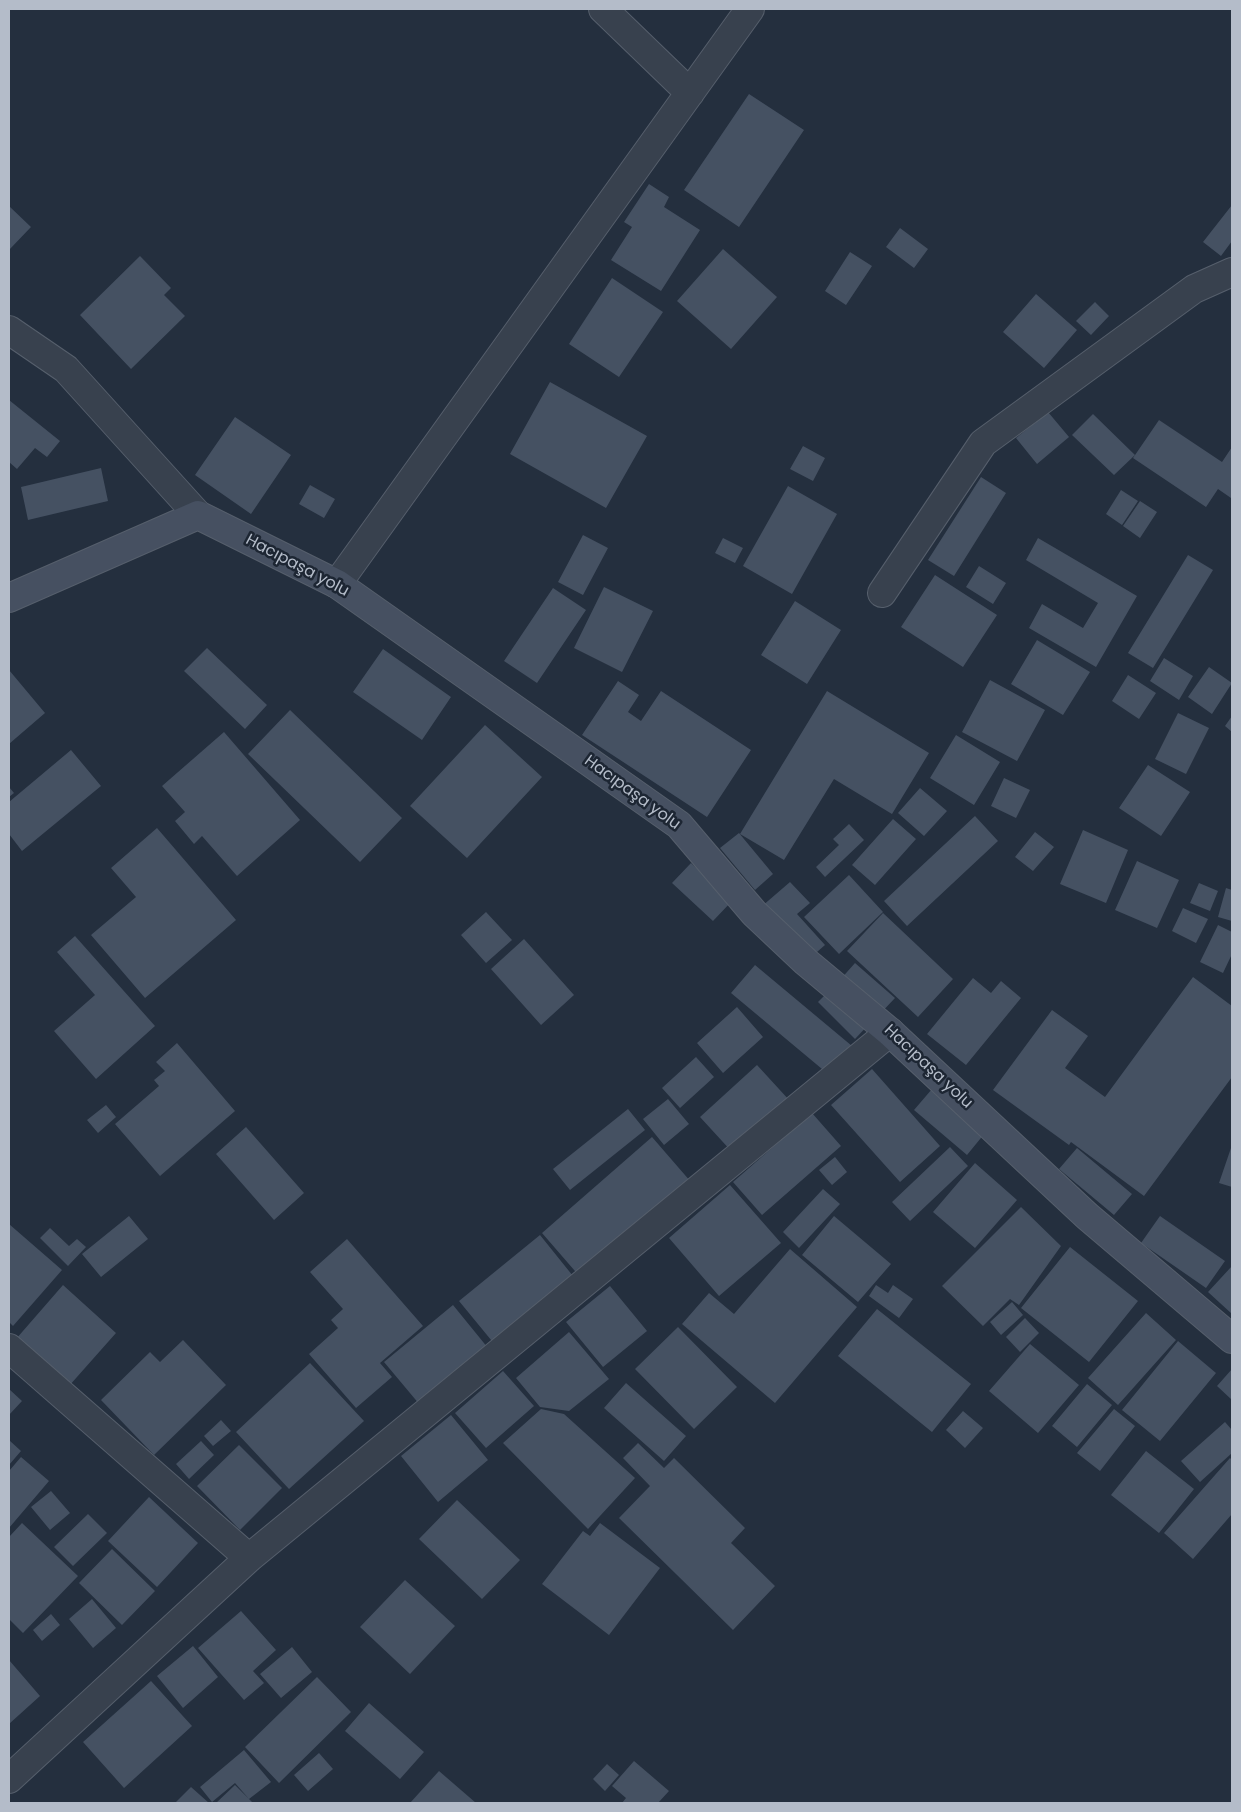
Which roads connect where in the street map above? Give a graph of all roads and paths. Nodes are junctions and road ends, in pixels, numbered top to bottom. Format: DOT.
graph roads {
  1 [pos="603,9"];
  2 [pos="750,9"];
  3 [pos="690,93"];
  4 [pos="1232,272"];
  5 [pos="9,330"];
  6 [pos="198,515"];
  7 [pos="337,584"];
  8 [pos="882,593"];
  9 [pos="9,598"];
  10 [pos="890,1032"];
  11 [pos="1232,1339"];
  12 [pos="9,1348"];
  13 [pos="249,1558"];
  14 [pos="9,1779"];
  1 -- 3 [label="street"];
  2 -- 3 [label="street"];
  3 -- 7 [label="street"];
  4 -- 8 [label="street"];
  5 -- 6 [label="street"];
  6 -- 7 [label="main road, Hacıpaşa yolu"];
  6 -- 9 [label="main road"];
  7 -- 10 [label="main road, Hacıpaşa yolu"];
  10 -- 11 [label="main road, Hacıpaşa yolu"];
  10 -- 13 [label="street"];
  12 -- 13 [label="street"];
  13 -- 14 [label="street"];
}
